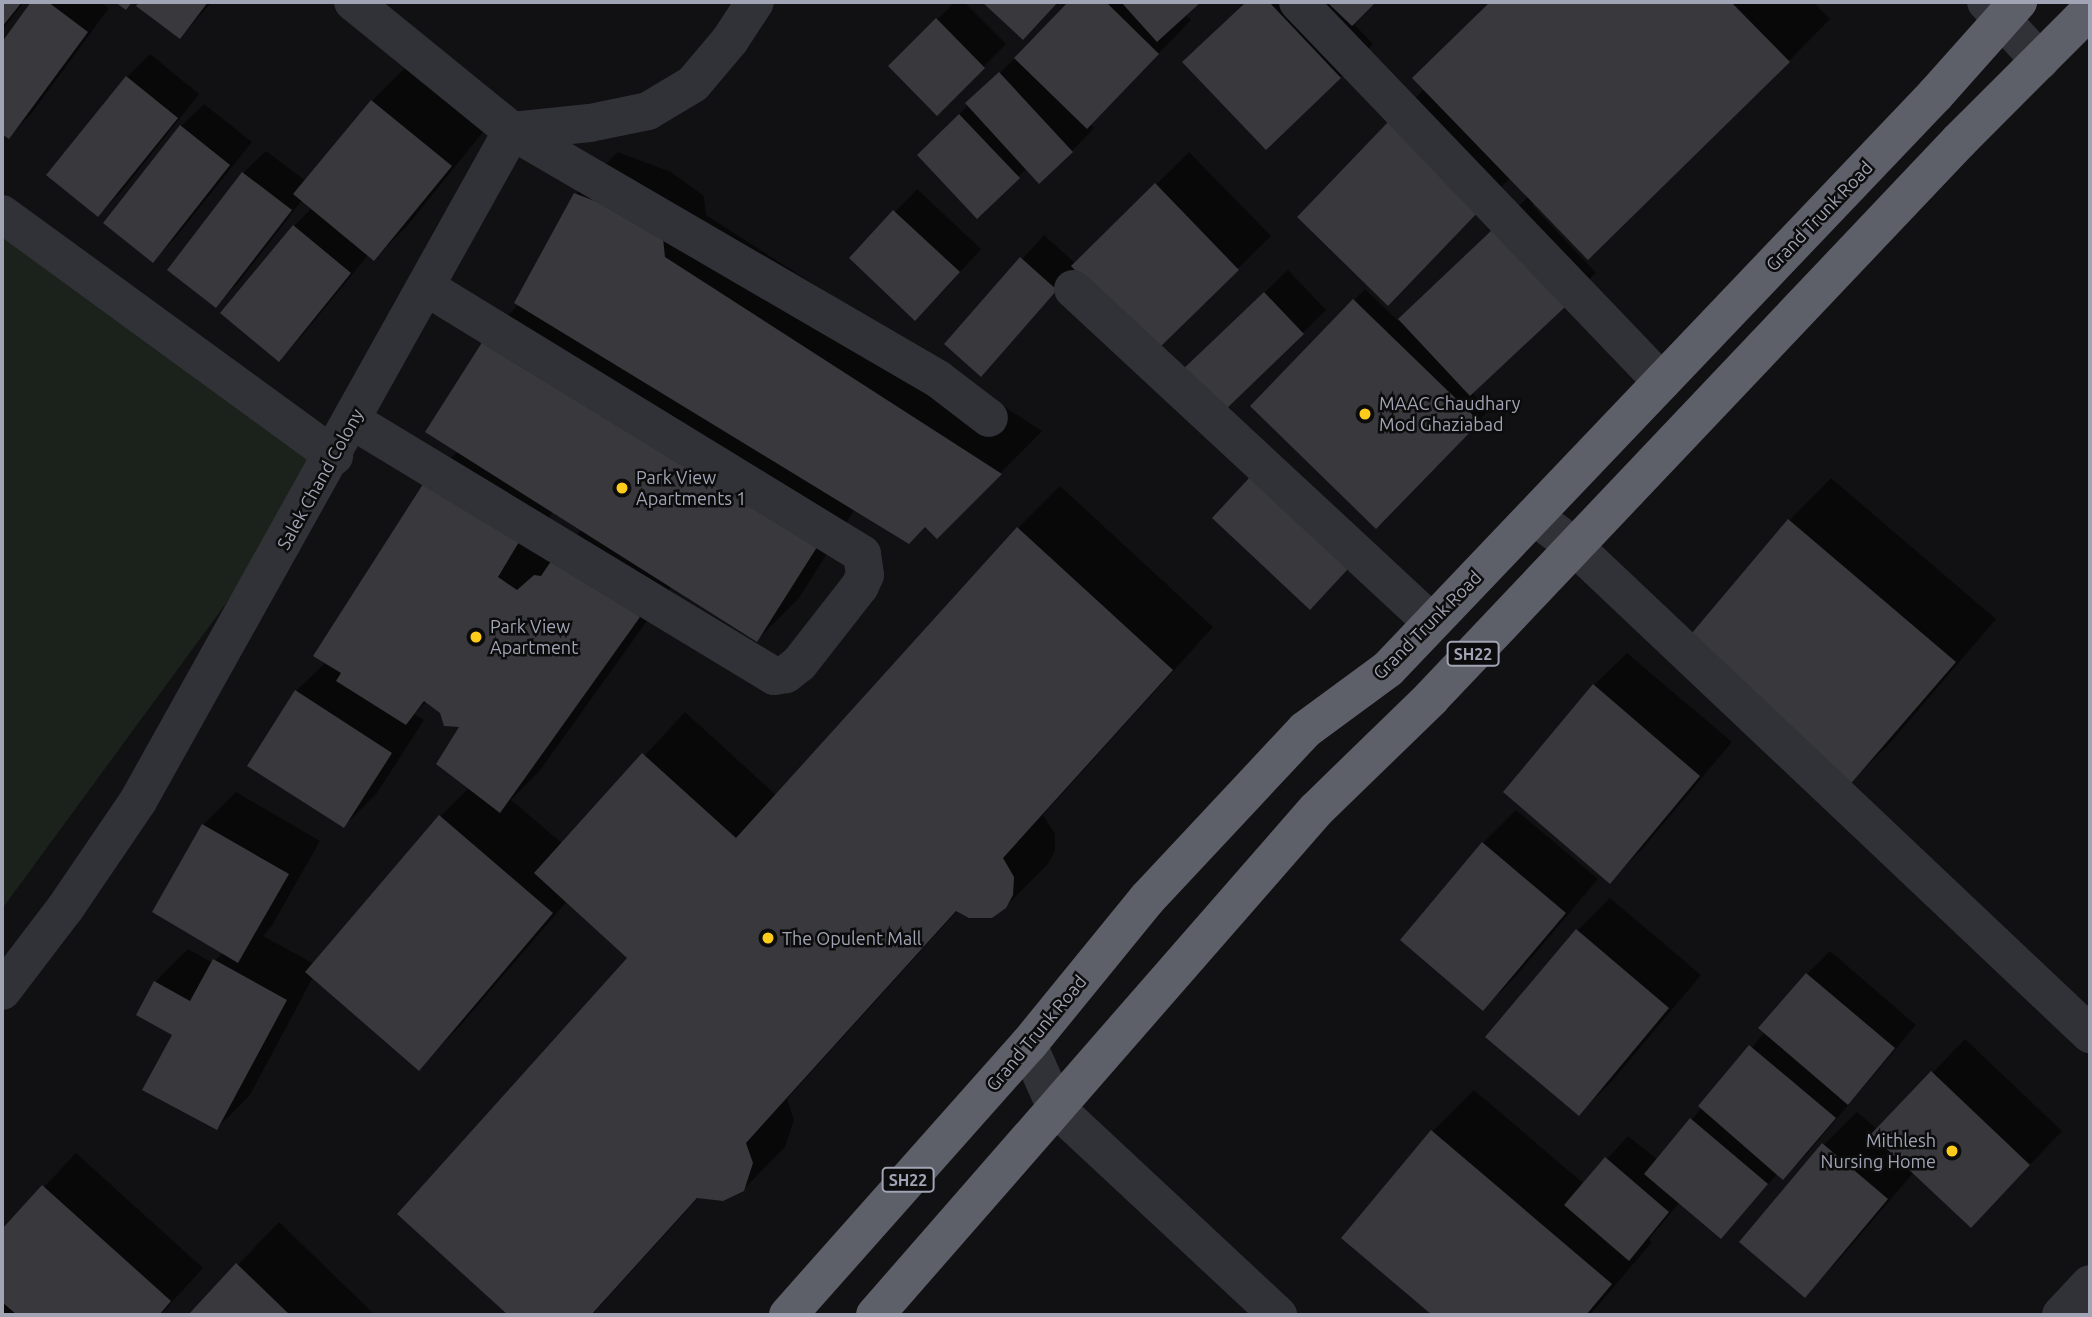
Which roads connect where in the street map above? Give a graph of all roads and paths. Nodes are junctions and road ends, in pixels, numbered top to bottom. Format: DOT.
graph roads {
  1 [pos="353,2"];
  2 [pos="755,2"];
  3 [pos="1298,2"];
  4 [pos="2002,7"];
  5 [pos="2084,28"];
  6 [pos="2040,61"];
  7 [pos="512,131"];
  8 [pos="2,214"];
  9 [pos="426,287"];
  10 [pos="1073,289"];
  11 [pos="1662,382"];
  12 [pos="989,418"];
  13 [pos="353,421"];
  14 [pos="334,456"];
  15 [pos="1534,516"];
  16 [pos="1575,547"];
  17 [pos="1432,623"];
  18 [pos="2,991"];
  19 [pos="2090,1034"];
  20 [pos="1028,1045"];
  21 [pos="1056,1108"];
  22 [pos="2090,1284"];
  23 [pos="788,1315"];
  24 [pos="875,1315"];
  25 [pos="1278,1315"];
  26 [pos="2061,1315"];
  1 -- 7 [label="street"];
  2 -- 7 [label="street"];
  3 -- 11 [label="street"];
  4 -- 6 [label="street"];
  4 -- 11 [label="highway, Grand Trunk Road / SH22"];
  5 -- 6 [label="highway, SH22"];
  6 -- 16 [label="highway, SH22"];
  7 -- 9 [label="street, Salek Chand Colony"];
  7 -- 12 [label="street"];
  8 -- 14 [label="street"];
  9 -- 13 [label="street, Salek Chand Colony"];
  9 -- 13 [label="street"];
  10 -- 17 [label="street"];
  11 -- 15 [label="highway, Grand Trunk Road / SH22"];
  13 -- 14 [label="street, Salek Chand Colony"];
  14 -- 18 [label="street, Salek Chand Colony"];
  15 -- 16 [label="street"];
  15 -- 17 [label="highway, Grand Trunk Road / SH22"];
  16 -- 19 [label="street"];
  16 -- 21 [label="highway, SH22"];
  17 -- 20 [label="highway, Grand Trunk Road / SH22"];
  20 -- 21 [label="street"];
  20 -- 23 [label="highway, Grand Trunk Road / SH22"];
  21 -- 24 [label="highway, SH22"];
  21 -- 25 [label="street"];
  22 -- 26 [label="street"];
}
